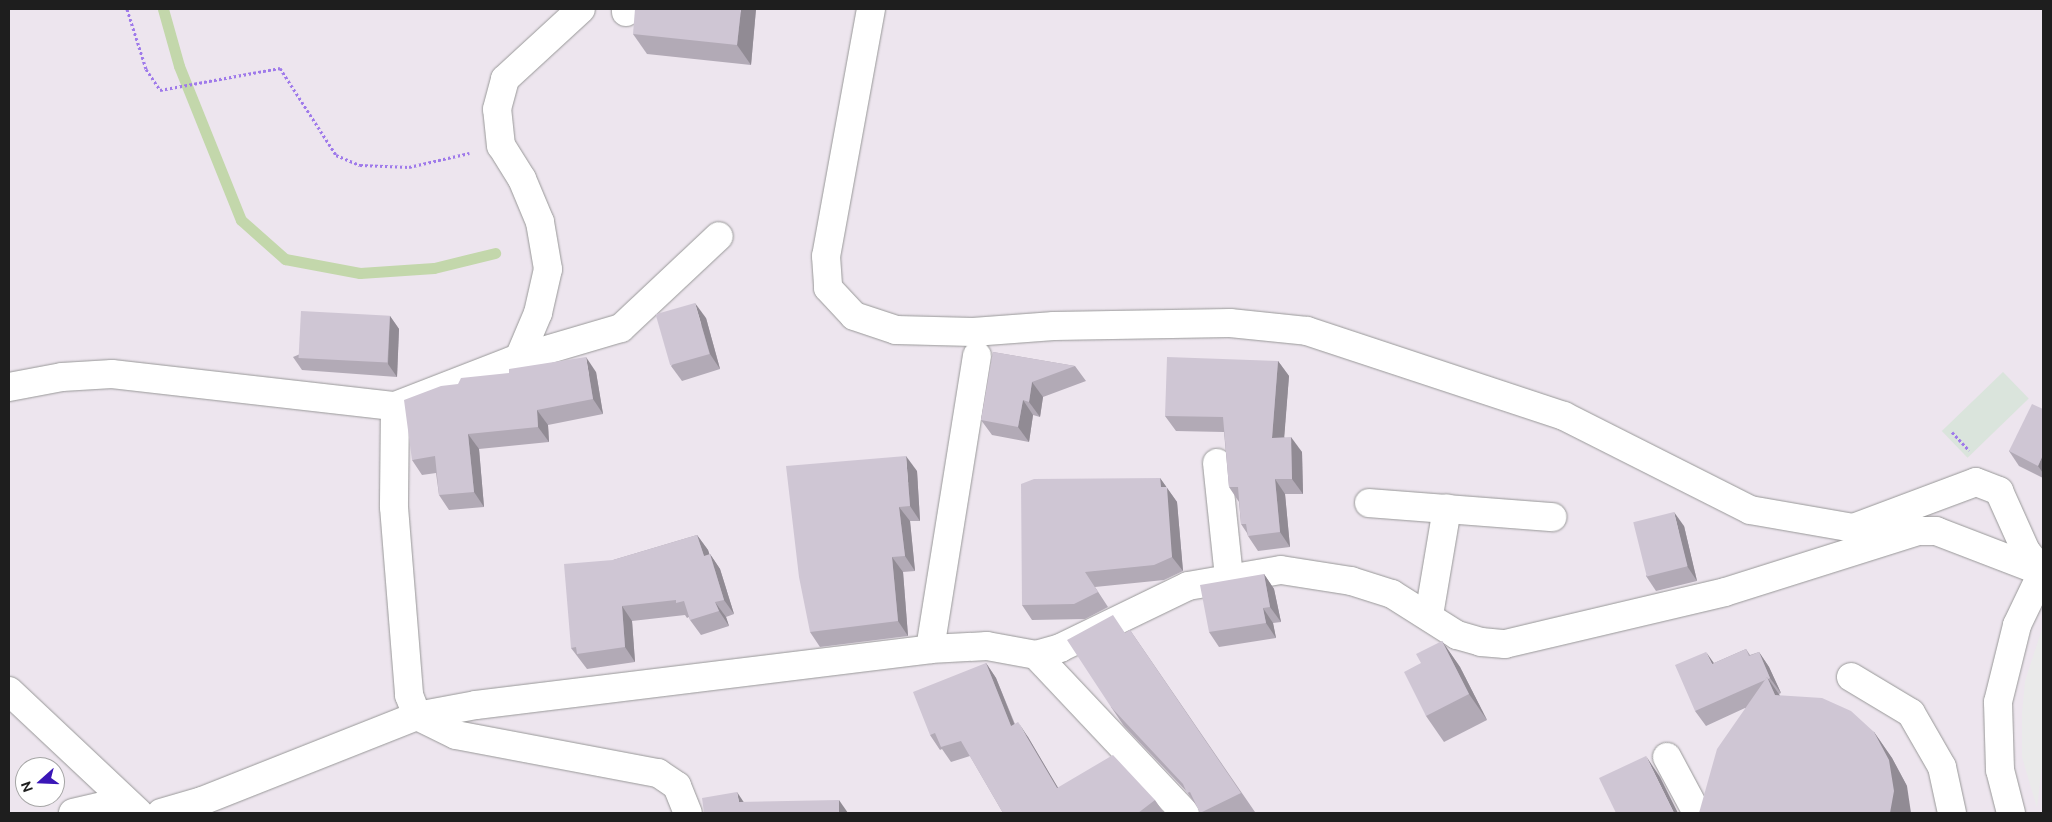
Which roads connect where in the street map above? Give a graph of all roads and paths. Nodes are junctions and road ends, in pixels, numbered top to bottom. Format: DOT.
graph roads {
  1 [pos="127,9"];
  2 [pos="581,9"];
  3 [pos="871,9"];
  4 [pos="501,146"];
  5 [pos="719,236"];
  6 [pos="977,356"];
  7 [pos="519,358"];
  8 [pos="9,387"];
  9 [pos="395,406"];
  10 [pos="1217,463"];
  11 [pos="1369,503"];
  12 [pos="1446,509"];
  13 [pos="1552,517"];
  14 [pos="2043,571"];
  15 [pos="1229,578"];
  16 [pos="1429,616"];
  17 [pos="930,649"];
  18 [pos="1036,655"];
  19 [pos="1851,677"];
  20 [pos="9,691"];
  21 [pos="417,716"];
  22 [pos="1667,757"];
  23 [pos="132,807"];
  24 [pos="73,813"];
  25 [pos="161,813"];
  26 [pos="688,813"];
  27 [pos="1185,813"];
  28 [pos="1697,813"];
  29 [pos="1952,813"];
  30 [pos="2010,813"];
  1 -- 4 [label="path"];
  2 -- 4 [label="street"];
  3 -- 14 [label="street"];
  4 -- 7 [label="street"];
  5 -- 7 [label="street"];
  6 -- 17 [label="street"];
  7 -- 9 [label="street"];
  8 -- 9 [label="street"];
  9 -- 21 [label="street"];
  10 -- 15 [label="street"];
  11 -- 12 [label="street"];
  12 -- 13 [label="street"];
  12 -- 16 [label="street"];
  14 -- 16 [label="street"];
  14 -- 30 [label="street"];
  15 -- 16 [label="street"];
  15 -- 18 [label="street"];
  17 -- 18 [label="street"];
  17 -- 21 [label="street"];
  18 -- 27 [label="street"];
  19 -- 29 [label="street"];
  20 -- 23 [label="street"];
  21 -- 25 [label="street"];
  21 -- 26 [label="street"];
  22 -- 28 [label="street"];
  23 -- 24 [label="street"];
}
